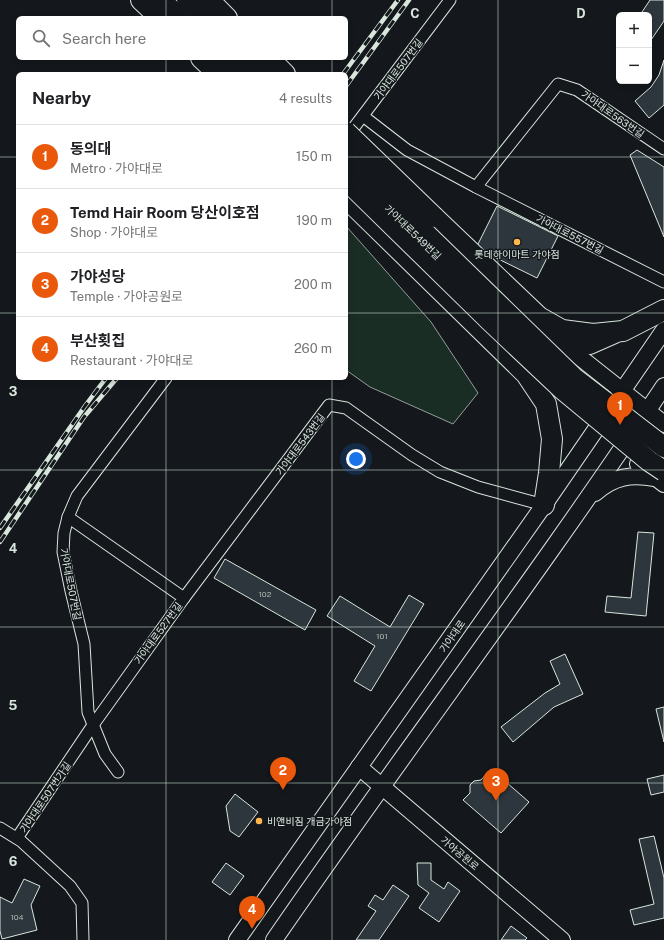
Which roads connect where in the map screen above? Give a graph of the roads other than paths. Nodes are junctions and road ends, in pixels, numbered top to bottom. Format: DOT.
graph roads {
  1 [pos="141,0"];
  2 [pos="161,0"];
  3 [pos="176,0"];
  4 [pos="187,0"];
  5 [pos="209,0"];
  6 [pos="450,0"];
  7 [pos="158,16"];
  8 [pos="178,16"];
  9 [pos="192,16"];
  10 [pos="204,16"];
  11 [pos="225,16"];
  12 [pos="203,60"];
  13 [pos="223,60"];
  14 [pos="237,60"];
  15 [pos="248,60"];
  16 [pos="271,60"];
  17 [pos="216,72"];
  18 [pos="235,72"];
  19 [pos="249,72"];
  20 [pos="261,72"];
  21 [pos="283,72"];
  22 [pos="363,116"];
  23 [pos="348,134"];
  24 [pos="348,135"];
  25 [pos="664,150"];
  26 [pos="348,158"];
  27 [pos="348,169"];
  28 [pos="348,182"];
  29 [pos="476,187"];
  30 [pos="348,200"];
  31 [pos="664,282"];
  32 [pos="480,297"];
  33 [pos="664,310"];
  34 [pos="664,330"];
  35 [pos="623,331"];
  36 [pos="514,334"];
  37 [pos="563,344"];
  38 [pos="164,380"];
  39 [pos="664,386"];
  40 [pos="622,391"];
  41 [pos="647,411"];
  42 [pos="547,413"];
  43 [pos="664,424"];
  44 [pos="597,427"];
  45 [pos="664,447"];
  46 [pos="620,450"];
  47 [pos="662,478"];
  48 [pos="584,504"];
  49 [pos="544,506"];
  50 [pos="68,517"];
  51 [pos="184,598"];
  52 [pos="93,725"];
  53 [pos="359,767"];
  54 [pos="118,772"];
  55 [pos="382,787"];
  56 [pos="0,828"];
  57 [pos="17,838"];
  58 [pos="84,940"];
  59 [pos="237,940"];
  60 [pos="274,940"];
  61 [pos="562,940"];
  1 -- 7 [label="highway"];
  2 -- 8 [label="highway"];
  3 -- 9 [label="main road"];
  4 -- 10 [label="highway"];
  5 -- 11 [label="highway"];
  6 -- 22 [label="street, 가야대로507번길"];
  12 -- 17 [label="highway"];
  13 -- 18 [label="highway"];
  14 -- 19 [label="main road"];
  15 -- 20 [label="highway"];
  16 -- 21 [label="highway"];
  22 -- 24 [label="street, 가야대로507번길"];
  22 -- 29 [label="street, 가야대로557번길"];
  23 -- 35 [label="highway, bridge"];
  25 -- 29 [label="street, 가야대로563번길"];
  26 -- 45 [label="highway, bridge"];
  27 -- 32 [label="main road, 가야대로549번길"];
  28 -- 47 [label="highway, bridge"];
  29 -- 31 [label="street, 가야대로557번길"];
  30 -- 42 [label="highway"];
  32 -- 36 [label="main road"];
  32 -- 37 [label="main road"];
  33 -- 35 [label="highway"];
  34 -- 40 [label="main road, 가야대로"];
  35 -- 37 [label="main road"];
  36 -- 42 [label="main road"];
  36 -- 44 [label="main road"];
  37 -- 40 [label="main road"];
  38 -- 50 [label="street, 가야대로507번길"];
  39 -- 41 [label="main road"];
  40 -- 41 [label="main road"];
  40 -- 44 [label="main road, 가야대로"];
  41 -- 43 [label="main road"];
  41 -- 46 [label="main road"];
  42 -- 49 [label="highway"];
  44 -- 46 [label="main road"];
  44 -- 49 [label="main road, 가야대로"];
  46 -- 47 [label="main road"];
  46 -- 48 [label="main road"];
  47 -- 48 [label="main road"];
  48 -- 55 [label="main road"];
  49 -- 51 [label="street, 가야대로543번길"];
  49 -- 53 [label="main road, 가야대로"];
  50 -- 51 [label="street, 가야대로527번길"];
  50 -- 52 [label="street, 가야대로507번길"];
  51 -- 52 [label="street, 가야대로527번길"];
  52 -- 54 [label="street, 가야대로507번길"];
  52 -- 57 [label="street, 가야대로507번가길"];
  53 -- 55 [label="main road, 가야공원로"];
  53 -- 59 [label="main road, 가야대로"];
  55 -- 60 [label="main road"];
  55 -- 61 [label="main road, 가야공원로"];
  56 -- 57 [label="street, 가야대로507번가길"];
  57 -- 58 [label="street, 가야대로507번가길"];
}
